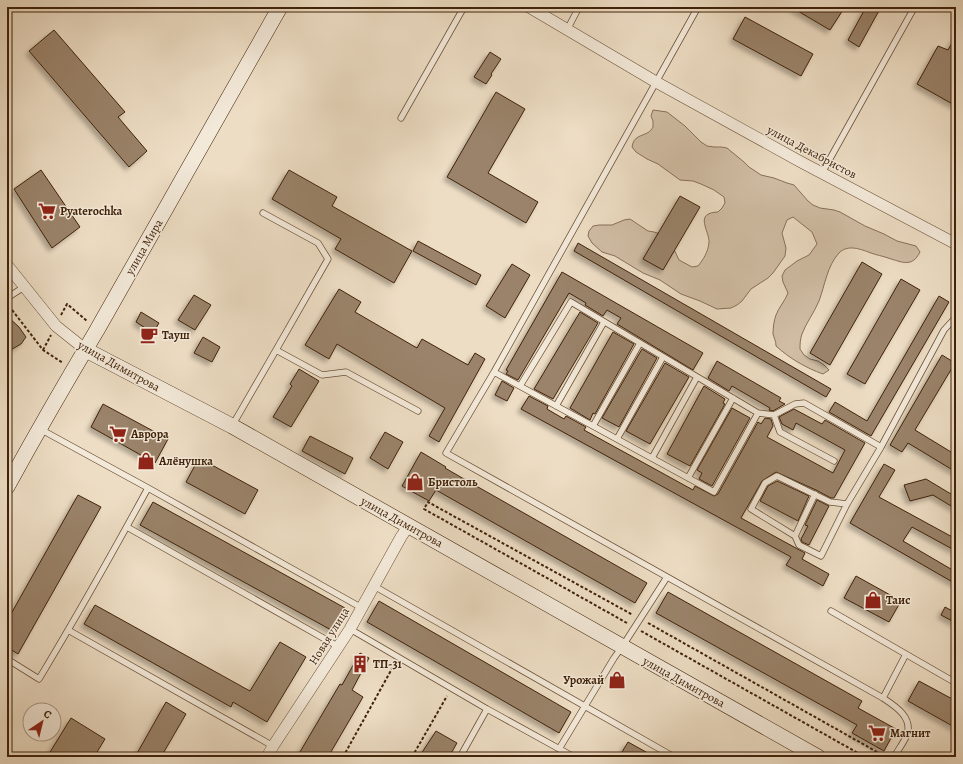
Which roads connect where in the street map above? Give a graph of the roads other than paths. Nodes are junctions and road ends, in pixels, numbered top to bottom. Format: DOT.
graph roads {
  1 [pos="280,7"];
  2 [pos="464,7"];
  3 [pos="529,7"];
  4 [pos="579,7"];
  5 [pos="698,7"];
  6 [pos="914,8"];
  7 [pos="567,30"];
  8 [pos="656,82"];
  9 [pos="402,118"];
  10 [pos="822,173"];
  11 [pos="263,213"];
  12 [pos="956,244"];
  13 [pos="7,265"];
  14 [pos="24,287"];
  15 [pos="8,295"];
  16 [pos="956,318"];
  17 [pos="604,322"];
  18 [pos="640,343"];
  19 [pos="86,350"];
  20 [pos="276,350"];
  21 [pos="664,357"];
  22 [pos="494,372"];
  23 [pos="697,377"];
  24 [pos="520,386"];
  25 [pos="733,398"];
  26 [pos="556,406"];
  27 [pos="418,411"];
  28 [pos="758,413"];
  29 [pos="774,414"];
  30 [pos="232,426"];
  31 [pos="593,426"];
  32 [pos="40,429"];
  33 [pos="617,439"];
  34 [pos="881,447"];
  35 [pos="652,458"];
  36 [pos="834,460"];
  37 [pos="688,478"];
  38 [pos="7,487"];
  39 [pos="148,488"];
  40 [pos="815,494"];
  41 [pos="847,504"];
  42 [pos="409,526"];
  43 [pos="127,527"];
  44 [pos="795,536"];
  45 [pos="667,577"];
  46 [pos="374,586"];
  47 [pos="362,608"];
  48 [pos="831,611"];
  49 [pos="350,629"];
  50 [pos="68,630"];
  51 [pos="339,646"];
  52 [pos="622,647"];
  53 [pos="906,654"];
  54 [pos="7,659"];
  55 [pos="956,682"];
  56 [pos="883,698"];
  57 [pos="585,706"];
  58 [pos="487,709"];
  59 [pos="273,746"];
  60 [pos="559,749"];
  61 [pos="267,757"];
  62 [pos="460,757"];
  63 [pos="574,757"];
  64 [pos="674,757"];
  65 [pos="818,757"];
  66 [pos="894,757"];
  1 -- 19 [label="street, улица Мира"];
  2 -- 9 [label="lane"];
  3 -- 7 [label="street, улица Декабристов"];
  4 -- 7 [label="lane"];
  5 -- 8 [label="lane"];
  6 -- 10 [label="lane"];
  7 -- 8 [label="street, улица Декабристов"];
  8 -- 10 [label="street, улица Декабристов"];
  8 -- 22 [label="lane"];
  10 -- 12 [label="street, улица Декабристов"];
  11 -- 20 [label="lane"];
  13 -- 14 [label="street, улица Димитрова"];
  14 -- 15 [label="lane"];
  14 -- 19 [label="street, улица Димитрова"];
  16 -- 34 [label="lane"];
  17 -- 18 [label="lane"];
  17 -- 24 [label="lane"];
  17 -- 26 [label="lane"];
  18 -- 21 [label="lane"];
  18 -- 31 [label="lane"];
  19 -- 30 [label="street, улица Димитрова"];
  19 -- 32 [label="street, улица Мира"];
  20 -- 27 [label="lane"];
  20 -- 30 [label="lane"];
  21 -- 23 [label="lane"];
  21 -- 33 [label="lane"];
  22 -- 24 [label="lane"];
  22 -- 45 [label="lane"];
  23 -- 25 [label="lane"];
  23 -- 35 [label="lane"];
  24 -- 26 [label="lane"];
  25 -- 28 [label="lane"];
  25 -- 37 [label="lane"];
  26 -- 31 [label="lane"];
  28 -- 29 [label="lane"];
  28 -- 37 [label="lane"];
  29 -- 34 [label="lane"];
  29 -- 36 [label="lane"];
  30 -- 42 [label="street, улица Димитрова"];
  31 -- 33 [label="lane"];
  32 -- 38 [label="street, улица Мира"];
  32 -- 39 [label="lane"];
  33 -- 35 [label="lane"];
  34 -- 41 [label="lane"];
  35 -- 37 [label="lane"];
  39 -- 43 [label="lane"];
  39 -- 47 [label="lane"];
  40 -- 41 [label="lane"];
  40 -- 44 [label="lane"];
  40 -- 44 [label="lane"];
  41 -- 44 [label="lane"];
  42 -- 46 [label="street, Новая улица"];
  42 -- 52 [label="street, улица Димитрова"];
  43 -- 50 [label="lane"];
  43 -- 51 [label="lane"];
  45 -- 52 [label="lane"];
  45 -- 56 [label="lane"];
  46 -- 47 [label="street, Новая улица"];
  46 -- 57 [label="lane"];
  47 -- 49 [label="street, Новая улица"];
  48 -- 53 [label="lane"];
  49 -- 51 [label="street, Новая улица"];
  49 -- 58 [label="lane"];
  50 -- 54 [label="lane"];
  50 -- 59 [label="lane"];
  51 -- 59 [label="street, Новая улица"];
  52 -- 57 [label="lane"];
  52 -- 65 [label="street, улица Димитрова"];
  53 -- 55 [label="lane"];
  53 -- 56 [label="lane"];
  56 -- 66 [label="lane"];
  57 -- 60 [label="lane"];
  57 -- 64 [label="lane"];
  58 -- 60 [label="lane"];
  58 -- 62 [label="lane"];
  59 -- 61 [label="street, Новая улица"];
  60 -- 63 [label="lane"];
}
